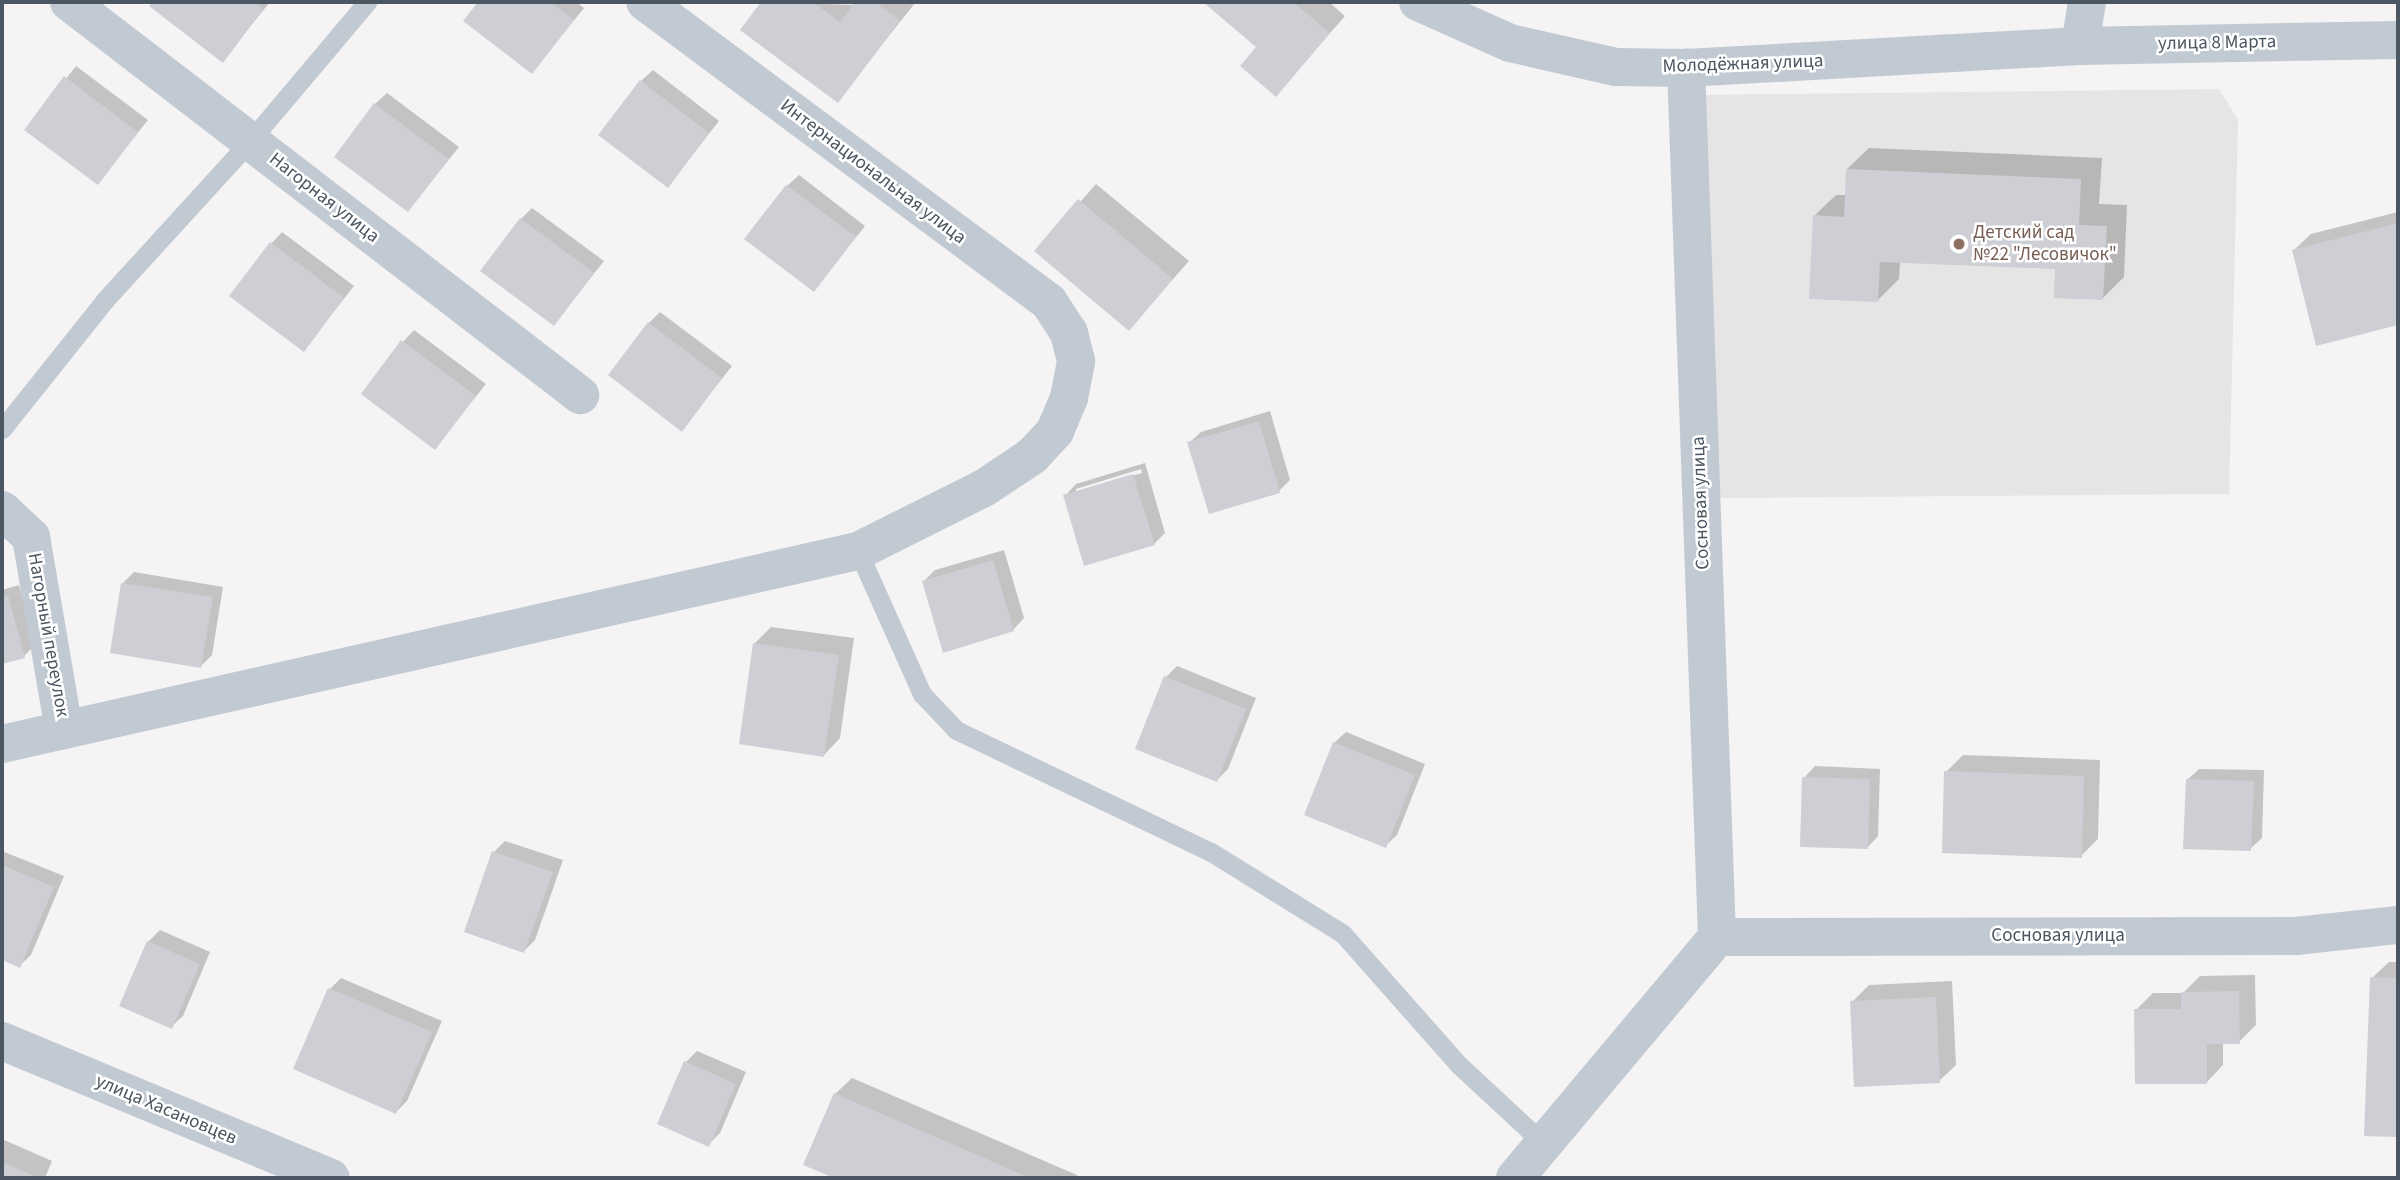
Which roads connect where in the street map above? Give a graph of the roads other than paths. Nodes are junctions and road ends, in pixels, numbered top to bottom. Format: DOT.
graph roads {
  1 [pos="69,2"];
  2 [pos="367,2"];
  3 [pos="645,2"];
  4 [pos="1418,2"];
  5 [pos="2087,2"];
  6 [pos="2398,40"];
  7 [pos="2080,46"];
  8 [pos="1686,68"];
  9 [pos="250,141"];
  10 [pos="580,394"];
  11 [pos="2,429"];
  12 [pos="2,510"];
  13 [pos="858,551"];
  14 [pos="64,730"];
  15 [pos="2,744"];
  16 [pos="2398,925"];
  17 [pos="1717,937"];
  18 [pos="2,1041"];
  19 [pos="1542,1142"];
  20 [pos="331,1178"];
  21 [pos="1515,1178"];
  1 -- 9 [label="street, Нагорная улица"];
  2 -- 9 [label="lane"];
  3 -- 13 [label="street, Интернациональная улица"];
  4 -- 8 [label="street, Молодёжная улица"];
  5 -- 7 [label="street"];
  6 -- 7 [label="street, улица 8 Марта"];
  7 -- 8 [label="street, Молодёжная улица"];
  8 -- 17 [label="street, Сосновая улица"];
  9 -- 10 [label="street, Нагорная улица"];
  9 -- 11 [label="lane"];
  12 -- 14 [label="street, Нагорный переулок"];
  13 -- 14 [label="street"];
  13 -- 19 [label="lane"];
  14 -- 15 [label="street"];
  16 -- 17 [label="street, Сосновая улица"];
  17 -- 19 [label="street"];
  18 -- 20 [label="street, улица Хасановцев"];
  19 -- 21 [label="street"];
}
